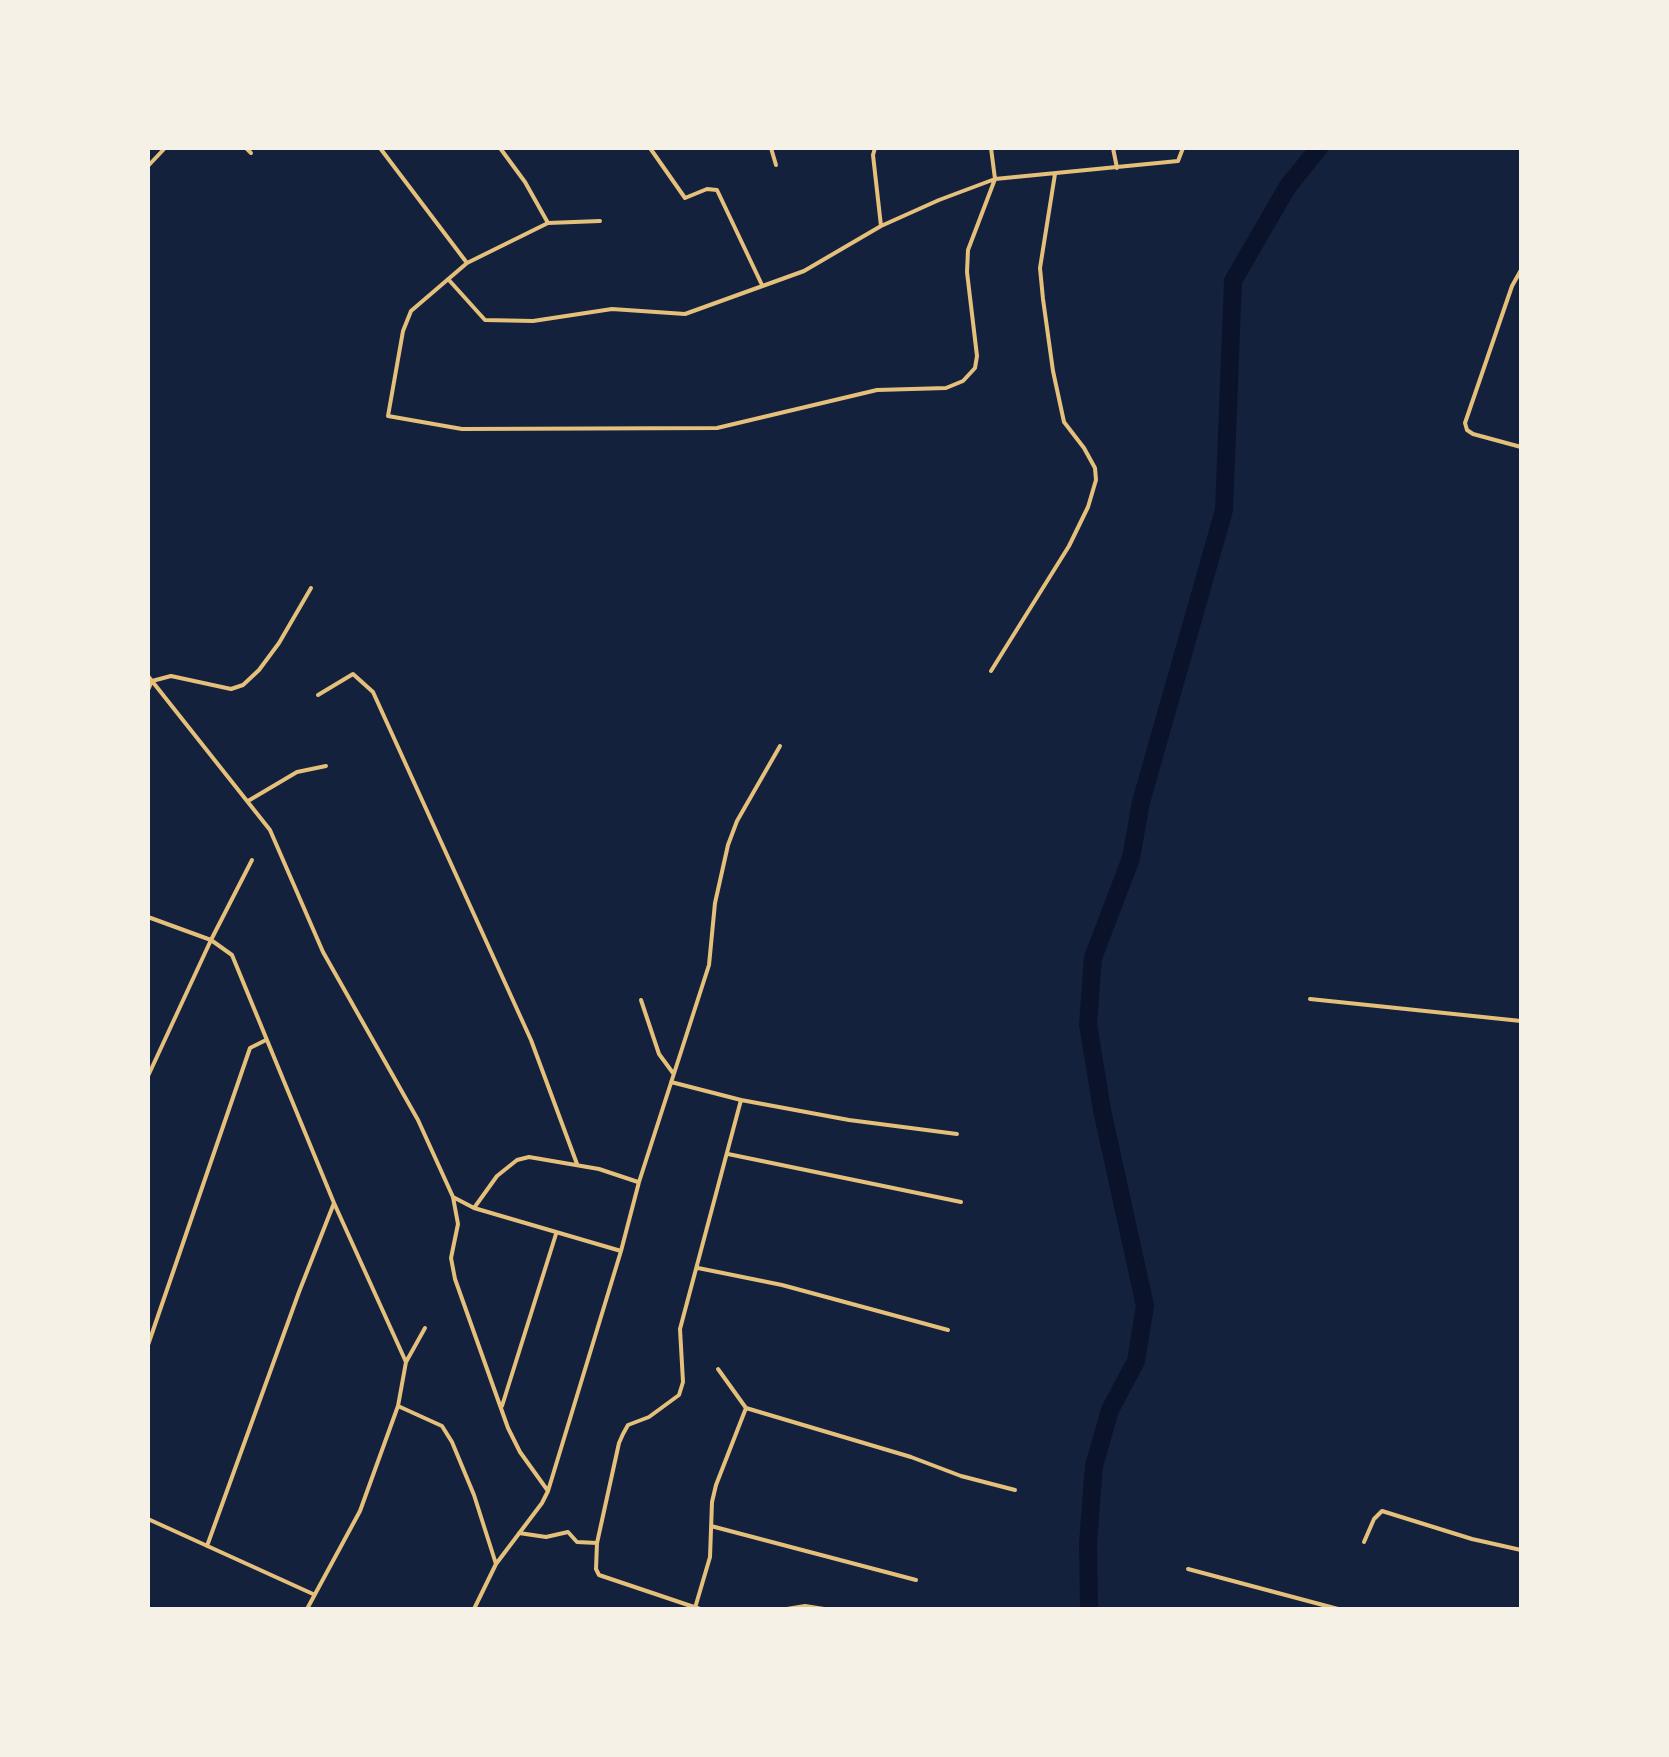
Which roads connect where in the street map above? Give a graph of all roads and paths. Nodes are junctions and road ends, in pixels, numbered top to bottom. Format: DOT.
graph roads {
  1 [pos="165,148"];
  2 [pos="380,148"];
  3 [pos="500,148"];
  4 [pos="650,148"];
  5 [pos="771,148"];
  6 [pos="875,148"];
  7 [pos="991,148"];
  8 [pos="1113,148"];
  9 [pos="1183,148"];
  10 [pos="776,165"];
  11 [pos="148,166"];
  12 [pos="1117,168"];
  13 [pos="1055,174"];
  14 [pos="995,179"];
  15 [pos="600,221"];
  16 [pos="548,223"];
  17 [pos="881,226"];
  18 [pos="467,263"];
  19 [pos="1521,270"];
  20 [pos="447,279"];
  21 [pos="762,285"];
  22 [pos="1521,447"];
  23 [pos="311,588"];
  24 [pos="991,671"];
  25 [pos="150,679"];
  26 [pos="148,690"];
  27 [pos="318,695"];
  28 [pos="780,746"];
  29 [pos="326,766"];
  30 [pos="248,801"];
  31 [pos="252,860"];
  32 [pos="148,917"];
  33 [pos="211,940"];
  34 [pos="1310,999"];
  35 [pos="641,1000"];
  36 [pos="1521,1021"];
  37 [pos="266,1040"];
  38 [pos="673,1073"];
  39 [pos="148,1076"];
  40 [pos="671,1082"];
  41 [pos="741,1100"];
  42 [pos="957,1134"];
  43 [pos="728,1154"];
  44 [pos="577,1164"];
  45 [pos="639,1182"];
  46 [pos="453,1197"];
  47 [pos="961,1202"];
  48 [pos="334,1203"];
  49 [pos="474,1208"];
  50 [pos="556,1234"];
  51 [pos="621,1251"];
  52 [pos="698,1268"];
  53 [pos="425,1328"];
  54 [pos="948,1330"];
  55 [pos="148,1345"];
  56 [pos="406,1362"];
  57 [pos="718,1369"];
  58 [pos="398,1406"];
  59 [pos="501,1408"];
  60 [pos="746,1408"];
  61 [pos="1015,1490"];
  62 [pos="548,1491"];
  63 [pos="148,1519"];
  64 [pos="711,1526"];
  65 [pos="519,1533"];
  66 [pos="1364,1542"];
  67 [pos="597,1543"];
  68 [pos="207,1546"];
  69 [pos="1521,1550"];
  70 [pos="496,1564"];
  71 [pos="1188,1569"];
  72 [pos="916,1580"];
  73 [pos="314,1594"];
  74 [pos="698,1608"];
  75 [pos="307,1609"];
  76 [pos="474,1609"];
  77 [pos="787,1609"];
  78 [pos="824,1609"];
  79 [pos="1338,1609"];
  1 -- 11 [label="street"];
  2 -- 18 [label="street"];
  3 -- 16 [label="street"];
  4 -- 21 [label="street"];
  5 -- 10 [label="street"];
  6 -- 17 [label="street"];
  7 -- 14 [label="street"];
  8 -- 12 [label="street"];
  9 -- 12 [label="street"];
  12 -- 13 [label="street"];
  13 -- 14 [label="street"];
  13 -- 24 [label="street"];
  14 -- 17 [label="street"];
  14 -- 20 [label="street"];
  15 -- 16 [label="street"];
  16 -- 18 [label="street"];
  17 -- 21 [label="street"];
  18 -- 20 [label="street"];
  19 -- 22 [label="street"];
  20 -- 21 [label="street"];
  23 -- 25 [label="street"];
  25 -- 26 [label="street"];
  25 -- 30 [label="street"];
  27 -- 44 [label="street"];
  28 -- 38 [label="street"];
  29 -- 30 [label="street"];
  30 -- 46 [label="street"];
  31 -- 33 [label="street"];
  32 -- 33 [label="street"];
  33 -- 37 [label="street"];
  33 -- 39 [label="street"];
  34 -- 36 [label="street"];
  35 -- 38 [label="street"];
  37 -- 48 [label="street"];
  37 -- 55 [label="street"];
  38 -- 40 [label="street"];
  40 -- 41 [label="street"];
  40 -- 45 [label="street"];
  41 -- 42 [label="street"];
  41 -- 43 [label="street"];
  43 -- 47 [label="street"];
  43 -- 52 [label="street"];
  44 -- 45 [label="street"];
  44 -- 49 [label="street"];
  45 -- 51 [label="street"];
  46 -- 49 [label="street"];
  46 -- 59 [label="street"];
  48 -- 56 [label="street"];
  48 -- 68 [label="street"];
  49 -- 50 [label="street"];
  50 -- 51 [label="street"];
  50 -- 59 [label="street"];
  51 -- 62 [label="street"];
  52 -- 54 [label="street"];
  52 -- 67 [label="street"];
  53 -- 56 [label="street"];
  56 -- 58 [label="street"];
  57 -- 60 [label="street"];
  58 -- 70 [label="street"];
  58 -- 73 [label="street"];
  59 -- 62 [label="street"];
  60 -- 61 [label="street"];
  60 -- 64 [label="street"];
  62 -- 65 [label="street"];
  63 -- 68 [label="street"];
  64 -- 72 [label="street"];
  64 -- 74 [label="street"];
  65 -- 67 [label="street"];
  65 -- 70 [label="street"];
  66 -- 69 [label="street"];
  67 -- 74 [label="street"];
  68 -- 73 [label="street"];
  70 -- 76 [label="street"];
  71 -- 79 [label="street"];
  73 -- 75 [label="street"];
  77 -- 78 [label="street"];
}
